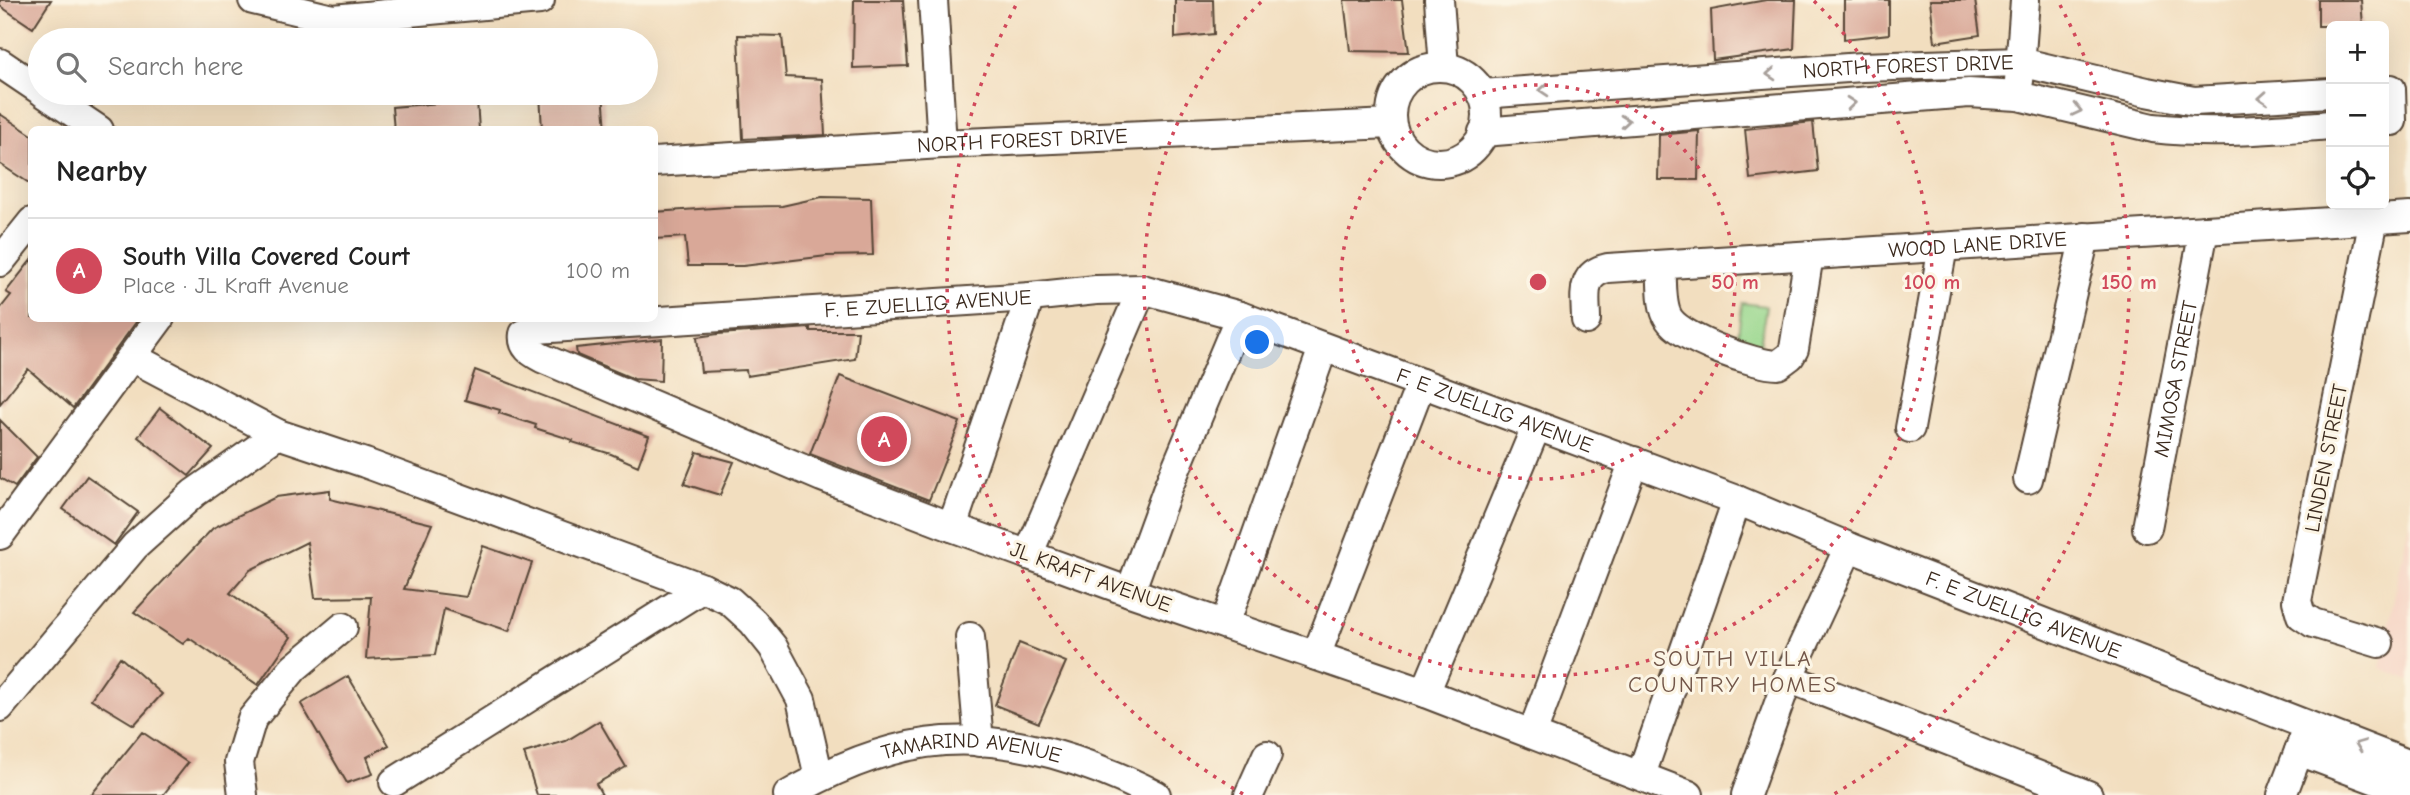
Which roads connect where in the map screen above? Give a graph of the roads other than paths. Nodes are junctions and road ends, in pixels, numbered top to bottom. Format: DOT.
graph roads {
  1 [pos="253,0"];
  2 [pos="540,0"];
  3 [pos="933,0"];
  4 [pos="1439,0"];
  5 [pos="2025,0"];
  6 [pos="2020,62"];
  7 [pos="0,63"];
  8 [pos="1444,67"];
  9 [pos="28,82"];
  10 [pos="2395,88"];
  11 [pos="2326,93"];
  12 [pos="1482,94"];
  13 [pos="2018,96"];
  14 [pos="62,105"];
  15 [pos="2395,121"];
  16 [pos="1391,124"];
  17 [pos="2326,125"];
  18 [pos="93,126"];
  19 [pos="1483,132"];
  20 [pos="942,144"];
  21 [pos="658,162"];
  22 [pos="2410,217"];
  23 [pos="2374,219"];
  24 [pos="28,227"];
  25 [pos="2204,230"];
  26 [pos="2085,237"];
  27 [pos="1943,247"];
  28 [pos="1809,255"];
  29 [pos="0,262"];
  30 [pos="1661,265"];
  31 [pos="1142,289"];
  32 [pos="1031,297"];
  33 [pos="1240,316"];
  34 [pos="1586,320"];
  35 [pos="658,321"];
  36 [pos="157,322"];
  37 [pos="644,322"];
  38 [pos="536,329"];
  39 [pos="1323,348"];
  40 [pos="132,357"];
  41 [pos="1421,383"];
  42 [pos="1536,427"];
  43 [pos="1910,428"];
  44 [pos="278,434"];
  45 [pos="1634,461"];
  46 [pos="2028,479"];
  47 [pos="1737,500"];
  48 [pos="952,527"];
  49 [pos="2147,528"];
  50 [pos="0,535"];
  51 [pos="1849,547"];
  52 [pos="1028,555"];
  53 [pos="703,588"];
  54 [pos="1130,592"];
  55 [pos="1225,624"];
  56 [pos="343,626"];
  57 [pos="970,637"];
  58 [pos="2379,643"];
  59 [pos="1317,656"];
  60 [pos="1788,678"];
  61 [pos="1425,693"];
  62 [pos="0,708"];
  63 [pos="1532,734"];
  64 [pos="2304,738"];
  65 [pos="979,741"];
  66 [pos="1266,755"];
  67 [pos="2410,765"];
  68 [pos="1641,775"];
  69 [pos="819,777"];
  70 [pos="394,782"];
  71 [pos="2410,788"];
  72 [pos="243,795"];
  73 [pos="788,795"];
  74 [pos="1156,795"];
  75 [pos="1249,795"];
  76 [pos="1689,795"];
  77 [pos="1746,795"];
  78 [pos="2088,795"];
  79 [pos="2282,795"];
  1 -- 2 [label="street"];
  3 -- 20 [label="street"];
  4 -- 8 [label="street"];
  5 -- 6 [label="street"];
  11 -- 6 [label="street, NORTH FOREST DRIVE, one-way"];
  6 -- 12 [label="street, NORTH FOREST DRIVE, one-way"];
  6 -- 13 [label="street"];
  7 -- 9 [label="street"];
  8 -- 12 [label="street"];
  8 -- 16 [label="street"];
  10 -- 15 [label="street"];
  12 -- 19 [label="street"];
  13 -- 17 [label="street, NORTH FOREST DRIVE, one-way"];
  19 -- 13 [label="street, NORTH FOREST DRIVE, one-way"];
  14 -- 18 [label="street"];
  16 -- 19 [label="street"];
  16 -- 20 [label="street, NORTH FOREST DRIVE"];
  20 -- 21 [label="street, NORTH FOREST DRIVE"];
  22 -- 23 [label="street, WOOD LANE DRIVE"];
  23 -- 25 [label="street, WOOD LANE DRIVE"];
  23 -- 58 [label="street, LINDEN STREET"];
  24 -- 29 [label="street"];
  25 -- 26 [label="street, WOOD LANE DRIVE"];
  25 -- 49 [label="street, MIMOSA STREET"];
  26 -- 27 [label="street, WOOD LANE DRIVE"];
  26 -- 46 [label="street"];
  27 -- 28 [label="street, WOOD LANE DRIVE"];
  27 -- 43 [label="street"];
  28 -- 30 [label="street, WOOD LANE DRIVE"];
  28 -- 30 [label="street"];
  30 -- 34 [label="street, WOOD LANE DRIVE"];
  31 -- 32 [label="street, F. E ZUELLIG AVENUE"];
  31 -- 33 [label="street, F. E ZUELLIG AVENUE"];
  31 -- 52 [label="street"];
  32 -- 35 [label="street, F. E ZUELLIG AVENUE"];
  32 -- 48 [label="street"];
  33 -- 39 [label="street, F. E ZUELLIG AVENUE"];
  33 -- 54 [label="street"];
  36 -- 40 [label="street"];
  37 -- 38 [label="street, F. E ZUELLIG AVENUE"];
  38 -- 48 [label="street, JL KRAFT AVENUE"];
  39 -- 41 [label="street, F. E ZUELLIG AVENUE"];
  39 -- 55 [label="street"];
  40 -- 44 [label="street"];
  40 -- 50 [label="street"];
  41 -- 42 [label="street, F. E ZUELLIG AVENUE"];
  41 -- 59 [label="street"];
  42 -- 45 [label="street, F. E ZUELLIG AVENUE"];
  42 -- 61 [label="street"];
  44 -- 53 [label="street"];
  44 -- 62 [label="street"];
  45 -- 47 [label="street, F. E ZUELLIG AVENUE"];
  45 -- 63 [label="street"];
  47 -- 51 [label="street, F. E ZUELLIG AVENUE"];
  47 -- 68 [label="street"];
  48 -- 52 [label="street, JL KRAFT AVENUE"];
  51 -- 60 [label="street"];
  51 -- 64 [label="street, F. E ZUELLIG AVENUE"];
  52 -- 54 [label="street, JL KRAFT AVENUE"];
  53 -- 69 [label="street"];
  53 -- 70 [label="street"];
  54 -- 55 [label="street, JL KRAFT AVENUE"];
  55 -- 59 [label="street, JL KRAFT AVENUE"];
  56 -- 72 [label="street"];
  57 -- 65 [label="street"];
  59 -- 61 [label="street, JL KRAFT AVENUE"];
  60 -- 77 [label="street"];
  60 -- 78 [label="street"];
  61 -- 63 [label="street, JL KRAFT AVENUE"];
  63 -- 68 [label="street, JL KRAFT AVENUE"];
  67 -- 64 [label="street, F. E ZUELLIG AVENUE, one-way"];
  64 -- 71 [label="street, F. E ZUELLIG AVENUE"];
  64 -- 79 [label="street"];
  65 -- 69 [label="street, TAMARIND AVENUE"];
  65 -- 74 [label="street, TAMARIND AVENUE"];
  66 -- 75 [label="street"];
  68 -- 76 [label="street, JL KRAFT AVENUE"];
  69 -- 73 [label="street, TAMARIND AVENUE"];
}
